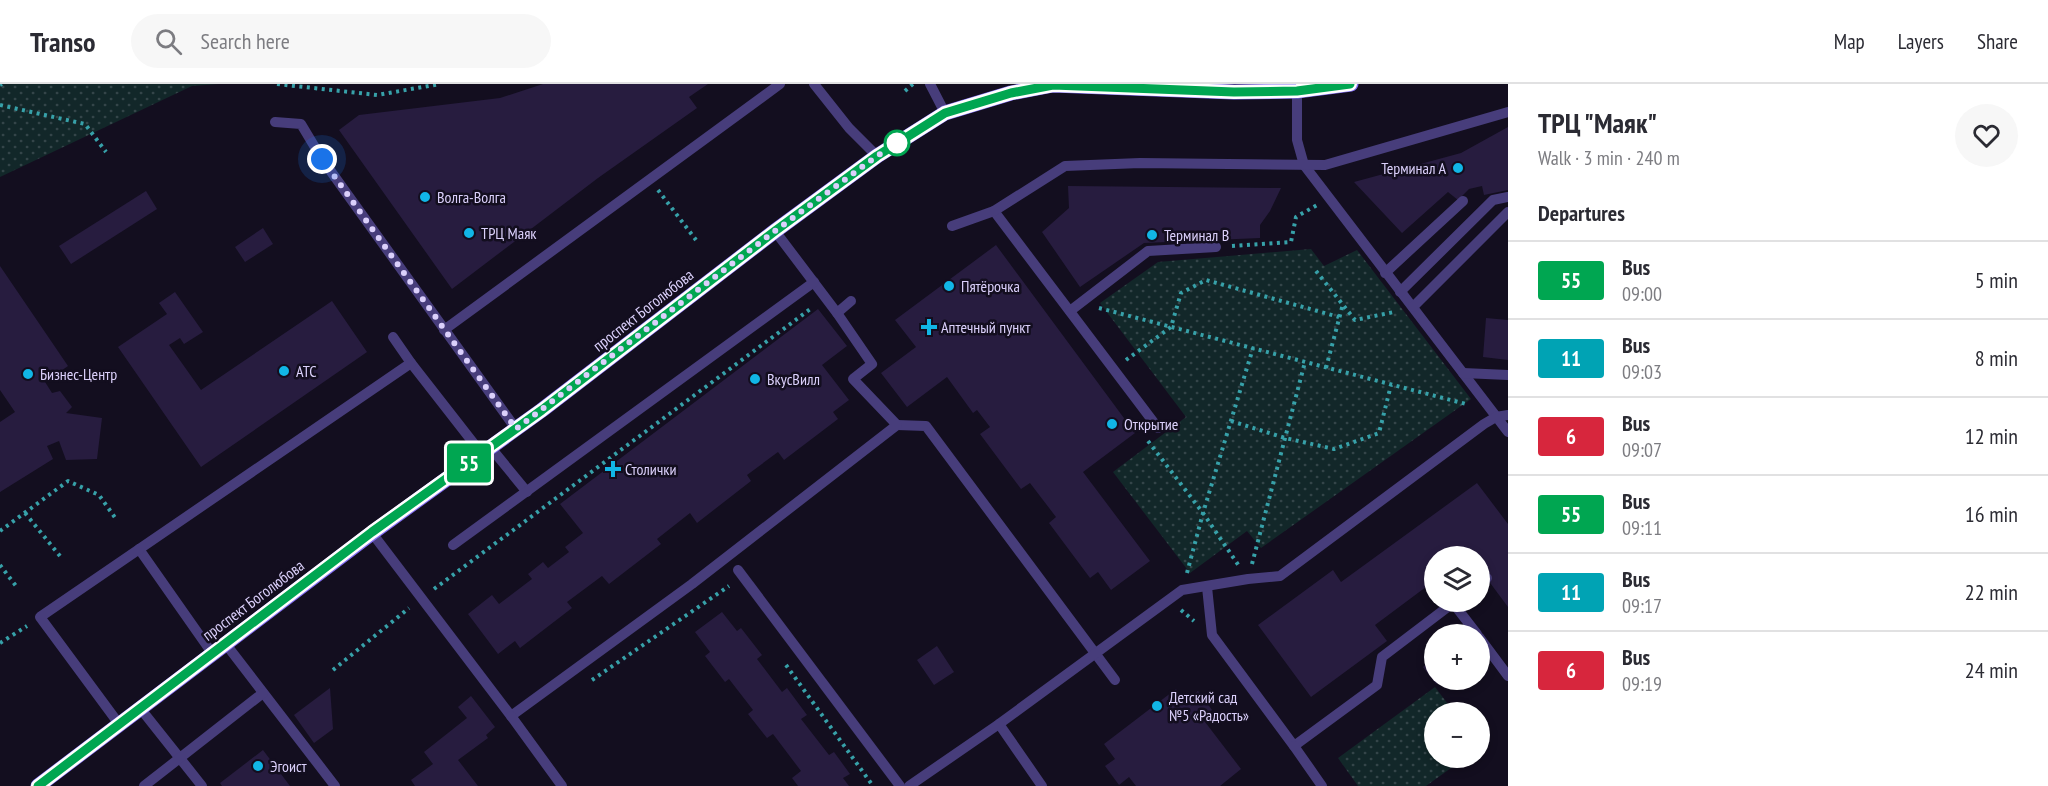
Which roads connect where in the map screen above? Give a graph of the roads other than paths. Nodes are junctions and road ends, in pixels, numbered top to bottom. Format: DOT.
graph roads {
  1 [pos="780,84"];
  2 [pos="814,84"];
  3 [pos="930,84"];
  4 [pos="1351,84"];
  5 [pos="1194,87"];
  6 [pos="1297,91"];
  7 [pos="1508,112"];
  8 [pos="945,113"];
  9 [pos="275,122"];
  10 [pos="877,156"];
  11 [pos="1304,165"];
  12 [pos="1508,197"];
  13 [pos="1463,201"];
  14 [pos="994,211"];
  15 [pos="1508,212"];
  16 [pos="952,226"];
  17 [pos="775,231"];
  18 [pos="1216,247"];
  19 [pos="1385,273"];
  20 [pos="814,282"];
  21 [pos="1400,292"];
  22 [pos="851,301"];
  23 [pos="1413,307"];
  24 [pos="1070,311"];
  25 [pos="837,313"];
  26 [pos="444,330"];
  27 [pos="393,337"];
  28 [pos="411,363"];
  29 [pos="1463,372"];
  30 [pos="1508,375"];
  31 [pos="1508,415"];
  32 [pos="1496,417"];
  33 [pos="897,426"];
  34 [pos="1158,428"];
  35 [pos="516,429"];
  36 [pos="1508,432"];
  37 [pos="487,451"];
  38 [pos="527,492"];
  39 [pos="372,532"];
  40 [pos="453,545"];
  41 [pos="139,549"];
  42 [pos="738,570"];
  43 [pos="1208,587"];
  44 [pos="1441,612"];
  45 [pos="225,643"];
  46 [pos="212,652"];
  47 [pos="1490,652"];
  48 [pos="1095,654"];
  49 [pos="1508,676"];
  50 [pos="1115,680"];
  51 [pos="263,693"];
  52 [pos="140,708"];
  53 [pos="511,716"];
  54 [pos="119,724"];
  55 [pos="999,724"];
  56 [pos="1294,746"];
  57 [pos="180,758"];
  58 [pos="40,785"];
  59 [pos="144,786"];
  60 [pos="202,786"];
  61 [pos="335,786"];
  62 [pos="562,786"];
  63 [pos="900,786"];
  64 [pos="909,786"];
  65 [pos="1042,786"];
  66 [pos="1322,786"];
  1 -- 26 [label="lane"];
  2 -- 10 [label="lane"];
  3 -- 8 [label="lane"];
  4 -- 6 [label="main road, проспект Боголюбова"];
  5 -- 6 [label="main road, проспект Боголюбова"];
  5 -- 8 [label="main road, проспект Боголюбова"];
  6 -- 11 [label="lane"];
  7 -- 11 [label="lane"];
  8 -- 10 [label="main road, проспект Боголюбова"];
  9 -- 26 [label="lane"];
  10 -- 17 [label="main road, проспект Боголюбова"];
  11 -- 14 [label="lane"];
  11 -- 19 [label="lane"];
  12 -- 21 [label="lane"];
  13 -- 19 [label="lane"];
  14 -- 16 [label="lane"];
  14 -- 24 [label="lane"];
  15 -- 23 [label="lane"];
  17 -- 20 [label="lane"];
  17 -- 35 [label="main road, проспект Боголюбова"];
  18 -- 24 [label="lane"];
  19 -- 21 [label="lane"];
  20 -- 25 [label="lane"];
  20 -- 38 [label="lane"];
  21 -- 23 [label="lane"];
  22 -- 25 [label="lane"];
  23 -- 29 [label="lane"];
  24 -- 34 [label="lane"];
  25 -- 33 [label="lane"];
  26 -- 35 [label="lane"];
  27 -- 28 [label="lane"];
  28 -- 37 [label="lane"];
  28 -- 41 [label="lane"];
  29 -- 30 [label="lane"];
  29 -- 32 [label="lane"];
  31 -- 32 [label="lane"];
  32 -- 36 [label="lane"];
  32 -- 43 [label="lane"];
  33 -- 48 [label="lane"];
  33 -- 53 [label="lane"];
  35 -- 37 [label="main road, проспект Боголюбова"];
  37 -- 38 [label="lane"];
  37 -- 39 [label="main road, проспект Боголюбова"];
  38 -- 40 [label="lane"];
  39 -- 45 [label="main road, проспект Боголюбова"];
  39 -- 53 [label="lane"];
  41 -- 46 [label="lane"];
  41 -- 54 [label="lane"];
  42 -- 63 [label="lane"];
  43 -- 48 [label="lane"];
  43 -- 56 [label="lane"];
  44 -- 56 [label="lane"];
  45 -- 46 [label="main road, проспект Боголюбова"];
  45 -- 51 [label="lane"];
  46 -- 52 [label="main road, проспект Боголюбова"];
  47 -- 49 [label="lane"];
  48 -- 50 [label="lane"];
  48 -- 55 [label="lane"];
  51 -- 57 [label="lane"];
  51 -- 61 [label="lane"];
  52 -- 54 [label="main road, проспект Боголюбова"];
  52 -- 57 [label="lane"];
  53 -- 62 [label="lane"];
  54 -- 58 [label="main road, проспект Боголюбова"];
  55 -- 64 [label="lane"];
  55 -- 65 [label="lane"];
  56 -- 66 [label="lane"];
  57 -- 59 [label="lane"];
  57 -- 60 [label="lane"];
}
